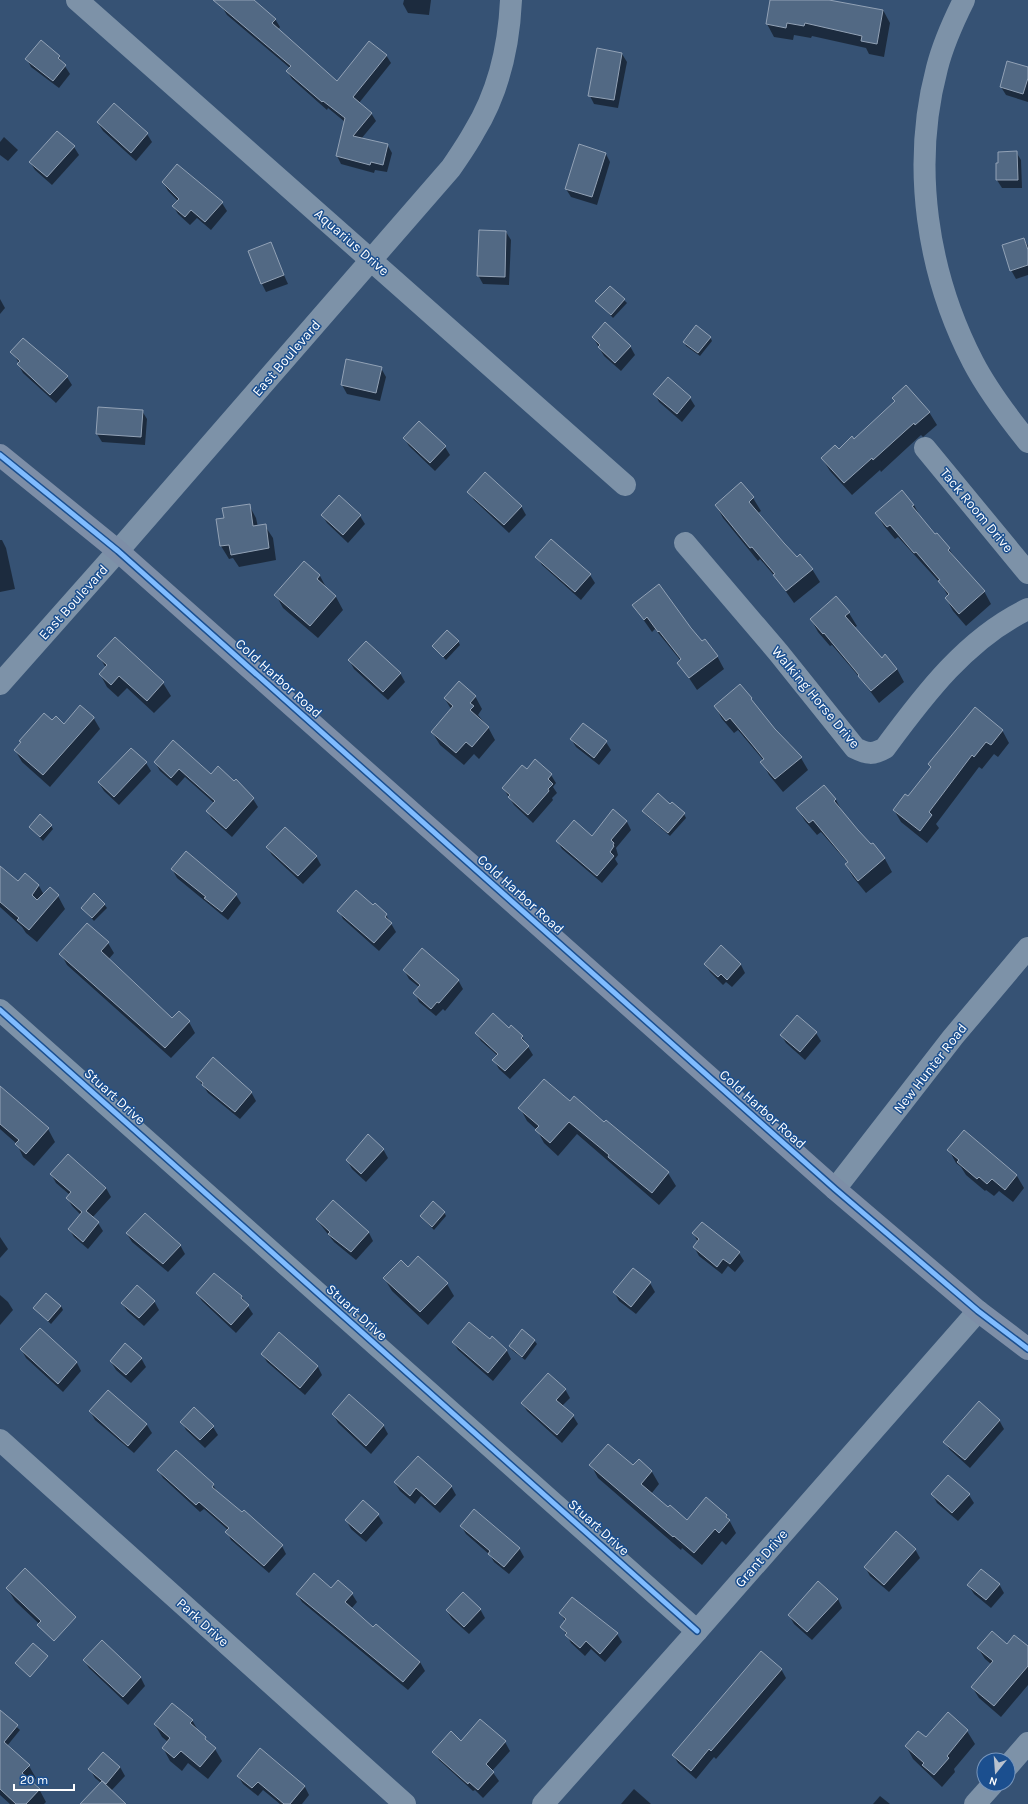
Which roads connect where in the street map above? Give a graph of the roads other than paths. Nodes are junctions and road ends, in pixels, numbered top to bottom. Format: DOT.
graph roads {
  1 [pos="77,0"];
  2 [pos="511,0"];
  3 [pos="964,0"];
  4 [pos="372,260"];
  5 [pos="1028,442"];
  6 [pos="925,448"];
  7 [pos="0,455"];
  8 [pos="625,485"];
  9 [pos="685,543"];
  10 [pos="118,552"];
  11 [pos="1028,573"];
  12 [pos="1028,609"];
  13 [pos="0,684"];
  14 [pos="1028,948"];
  15 [pos="0,1010"];
  16 [pos="835,1189"];
  17 [pos="978,1311"];
  18 [pos="1028,1349"];
  19 [pos="0,1440"];
  20 [pos="697,1631"];
  21 [pos="1028,1743"];
  22 [pos="1016,1757"];
  23 [pos="986,1792"];
  24 [pos="405,1804"];
  25 [pos="543,1804"];
  26 [pos="975,1804"];
  1 -- 4 [label="street, Aquarius Drive"];
  2 -- 4 [label="street, East Boulevard"];
  3 -- 5 [label="street"];
  4 -- 8 [label="street, Aquarius Drive"];
  4 -- 10 [label="street, East Boulevard"];
  6 -- 11 [label="street, Tack Room Drive"];
  7 -- 10 [label="main road, Cold Harbor Road"];
  9 -- 12 [label="street, Walking Horse Drive"];
  10 -- 13 [label="street, East Boulevard"];
  10 -- 16 [label="main road, Cold Harbor Road"];
  14 -- 16 [label="street, New Hunter Road"];
  15 -- 20 [label="street, Stuart Drive"];
  16 -- 17 [label="main road, Cold Harbor Road"];
  17 -- 18 [label="main road, Cold Harbor Road"];
  17 -- 20 [label="street, Grant Drive"];
  19 -- 24 [label="street, Park Drive"];
  20 -- 25 [label="street, Grant Drive"];
  21 -- 22 [label="street"];
  23 -- 26 [label="street"];
}
